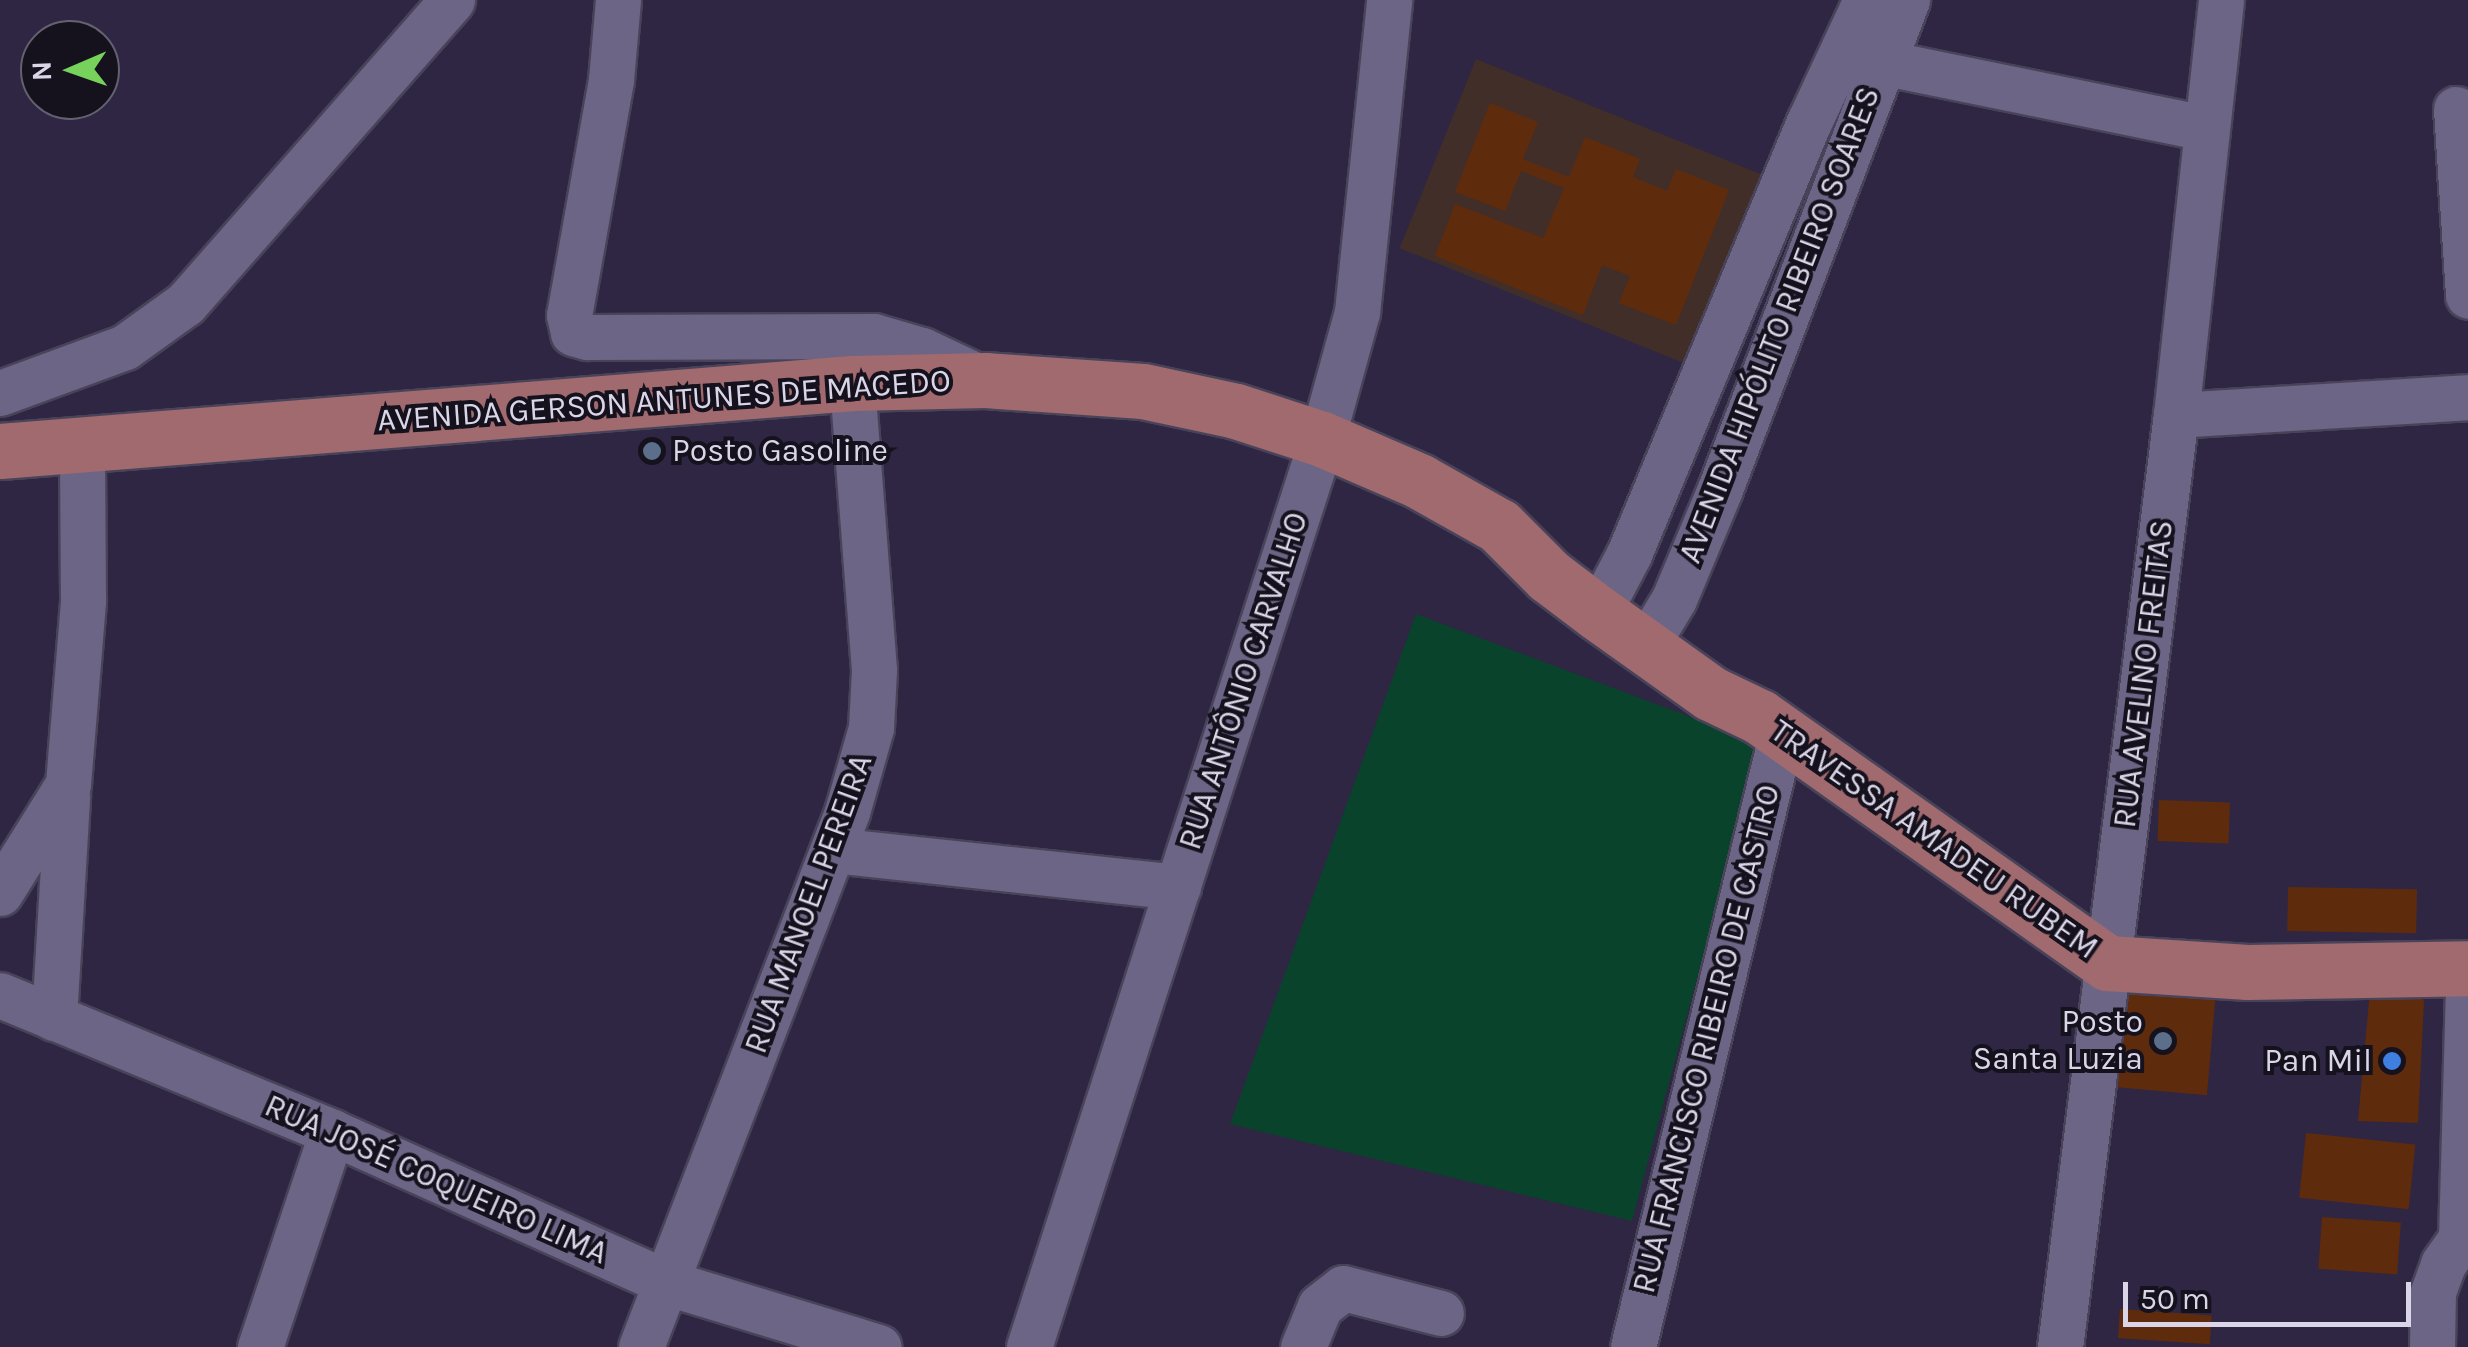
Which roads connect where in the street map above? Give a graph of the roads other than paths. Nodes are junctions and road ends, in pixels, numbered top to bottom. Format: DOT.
graph roads {
  1 [pos="452,0"];
  2 [pos="618,0"];
  3 [pos="1389,0"];
  4 [pos="1866,0"];
  5 [pos="1907,0"];
  6 [pos="2221,0"];
  7 [pos="1882,62"];
  8 [pos="2456,109"];
  9 [pos="1809,122"];
  10 [pos="2206,128"];
  11 [pos="1850,142"];
  12 [pos="2468,296"];
  13 [pos="985,380"];
  14 [pos="852,383"];
  15 [pos="0,393"];
  16 [pos="2468,397"];
  17 [pos="2176,415"];
  18 [pos="1322,439"];
  19 [pos="82,445"];
  20 [pos="0,451"];
  21 [pos="1607,597"];
  22 [pos="1654,634"];
  23 [pos="1771,724"];
  24 [pos="68,784"];
  25 [pos="832,850"];
  26 [pos="1178,888"];
  27 [pos="0,893"];
  28 [pos="2108,963"];
  29 [pos="2468,968"];
  30 [pos="2468,993"];
  31 [pos="0,995"];
  32 [pos="54,1018"];
  33 [pos="332,1132"];
  34 [pos="2464,1244"];
  35 [pos="668,1283"];
  36 [pos="1440,1313"];
  37 [pos="260,1347"];
  38 [pos="641,1347"];
  39 [pos="879,1347"];
  40 [pos="1029,1347"];
  41 [pos="1302,1347"];
  42 [pos="1633,1347"];
  43 [pos="2060,1347"];
  44 [pos="2432,1347"];
  1 -- 15 [label="street"];
  2 -- 13 [label="street"];
  3 -- 18 [label="street, RUA ANTÔNIO CARVALHO"];
  4 -- 9 [label="street, AVENIDA HIPÓLITO RIBEIRO SOARES"];
  5 -- 7 [label="street, AVENIDA HIPÓLITO RIBEIRO SOARES"];
  6 -- 10 [label="street, RUA AVELINO FREITAS"];
  7 -- 10 [label="street"];
  7 -- 11 [label="street, AVENIDA HIPÓLITO RIBEIRO SOARES"];
  8 -- 12 [label="street"];
  9 -- 11 [label="street"];
  9 -- 21 [label="street, AVENIDA HIPÓLITO RIBEIRO SOARES"];
  10 -- 17 [label="street, RUA AVELINO FREITAS"];
  11 -- 22 [label="street, AVENIDA HIPÓLITO RIBEIRO SOARES"];
  13 -- 14 [label="main road, AVENIDA GERSON ANTUNES DE MACEDO"];
  13 -- 18 [label="main road, AVENIDA GERSON ANTUNES DE MACEDO"];
  14 -- 19 [label="main road, AVENIDA GERSON ANTUNES DE MACEDO"];
  14 -- 25 [label="street, RUA MANOEL PEREIRA"];
  16 -- 17 [label="street"];
  17 -- 28 [label="street, RUA AVELINO FREITAS"];
  18 -- 21 [label="main road, AVENIDA GERSON ANTUNES DE MACEDO"];
  18 -- 26 [label="street, RUA ANTÔNIO CARVALHO"];
  19 -- 20 [label="main road, AVENIDA GERSON ANTUNES DE MACEDO"];
  19 -- 24 [label="street"];
  21 -- 22 [label="main road, TRAVESSA AMADEU RUBEM"];
  22 -- 23 [label="main road, TRAVESSA AMADEU RUBEM"];
  23 -- 28 [label="main road, TRAVESSA AMADEU RUBEM"];
  23 -- 42 [label="street, RUA FRANCISCO RIBEIRO DE CASTRO"];
  24 -- 27 [label="street"];
  24 -- 32 [label="street"];
  25 -- 26 [label="street"];
  25 -- 35 [label="street, RUA MANOEL PEREIRA"];
  26 -- 40 [label="street, RUA ANTÔNIO CARVALHO"];
  28 -- 29 [label="main road, TRAVESSA AMADEU RUBEM"];
  28 -- 43 [label="street, RUA AVELINO FREITAS"];
  30 -- 34 [label="street"];
  31 -- 32 [label="street, RUA JOSÉ COQUEIRO LIMA"];
  32 -- 33 [label="street, RUA JOSÉ COQUEIRO LIMA"];
  33 -- 35 [label="street, RUA JOSÉ COQUEIRO LIMA"];
  33 -- 37 [label="street"];
  34 -- 44 [label="street"];
  35 -- 38 [label="street, RUA MANOEL PEREIRA"];
  35 -- 39 [label="street, RUA JOSÉ COQUEIRO LIMA"];
  36 -- 41 [label="street"];
}
